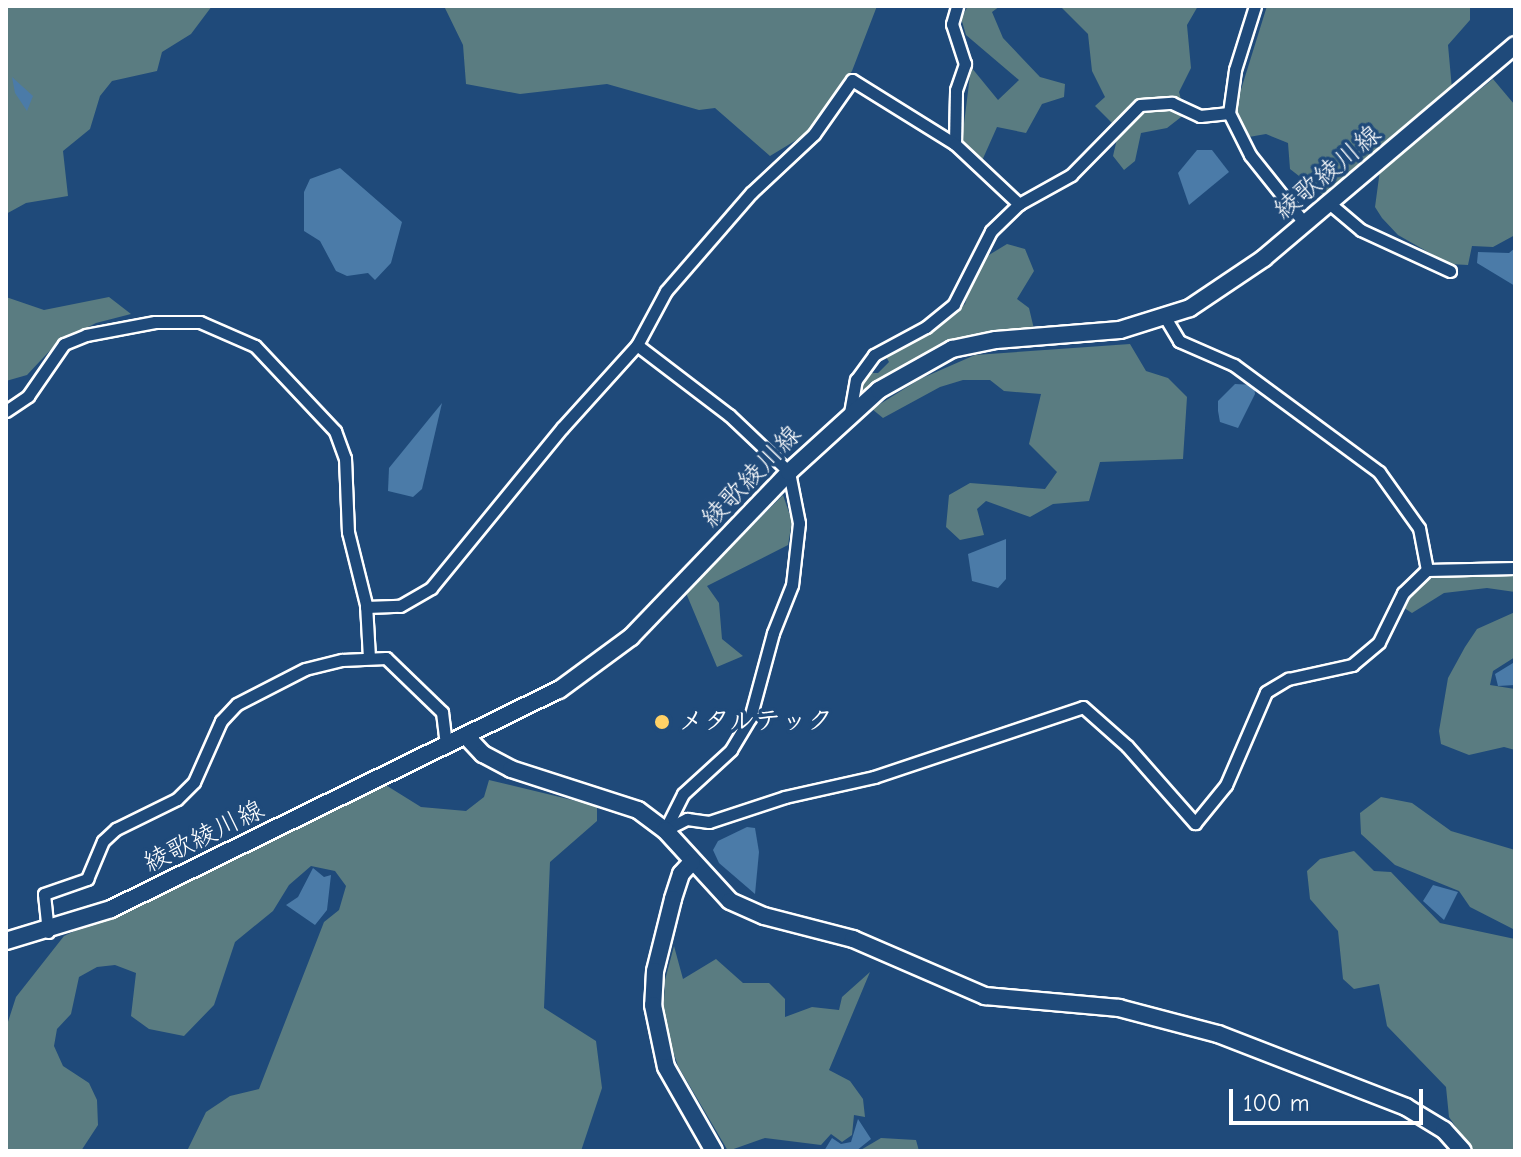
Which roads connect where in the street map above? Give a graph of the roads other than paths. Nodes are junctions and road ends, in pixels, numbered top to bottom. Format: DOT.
graph roads {
  1 [pos="957,6"];
  2 [pos="1255,6"];
  3 [pos="1515,45"];
  4 [pos="1229,113"];
  5 [pos="955,144"];
  6 [pos="1329,203"];
  7 [pos="1019,204"];
  8 [pos="1305,224"];
  9 [pos="1450,271"];
  10 [pos="1166,319"];
  11 [pos="637,345"];
  12 [pos="6,411"];
  13 [pos="850,413"];
  14 [pos="789,472"];
  15 [pos="1515,568"];
  16 [pos="1427,570"];
  17 [pos="366,607"];
  18 [pos="369,657"];
  19 [pos="466,736"];
  20 [pos="446,746"];
  21 [pos="665,830"];
  22 [pos="692,862"];
  23 [pos="48,932"];
  24 [pos="6,941"];
  25 [pos="714,1151"];
  26 [pos="1463,1151"];
  1 -- 5 [label="street"];
  2 -- 4 [label="street"];
  3 -- 6 [label="main road, 綾歌綾川線"];
  4 -- 7 [label="street"];
  4 -- 8 [label="street"];
  5 -- 7 [label="street"];
  5 -- 11 [label="street"];
  6 -- 8 [label="main road, 綾歌綾川線"];
  6 -- 9 [label="street"];
  7 -- 13 [label="street"];
  8 -- 10 [label="main road, 綾歌綾川線"];
  10 -- 13 [label="main road, 綾歌綾川線"];
  10 -- 16 [label="street"];
  11 -- 14 [label="street"];
  11 -- 17 [label="street"];
  12 -- 17 [label="street"];
  13 -- 14 [label="main road, 綾歌綾川線"];
  14 -- 19 [label="main road, 綾歌綾川線"];
  14 -- 21 [label="street"];
  15 -- 16 [label="street"];
  16 -- 21 [label="street"];
  17 -- 18 [label="street"];
  18 -- 20 [label="street"];
  18 -- 23 [label="street"];
  19 -- 20 [label="main road, 綾歌綾川線"];
  19 -- 21 [label="main road"];
  20 -- 23 [label="main road, 綾歌綾川線"];
  21 -- 22 [label="main road"];
  22 -- 25 [label="main road"];
  22 -- 26 [label="main road"];
  23 -- 24 [label="main road, 綾歌綾川線"];
}
